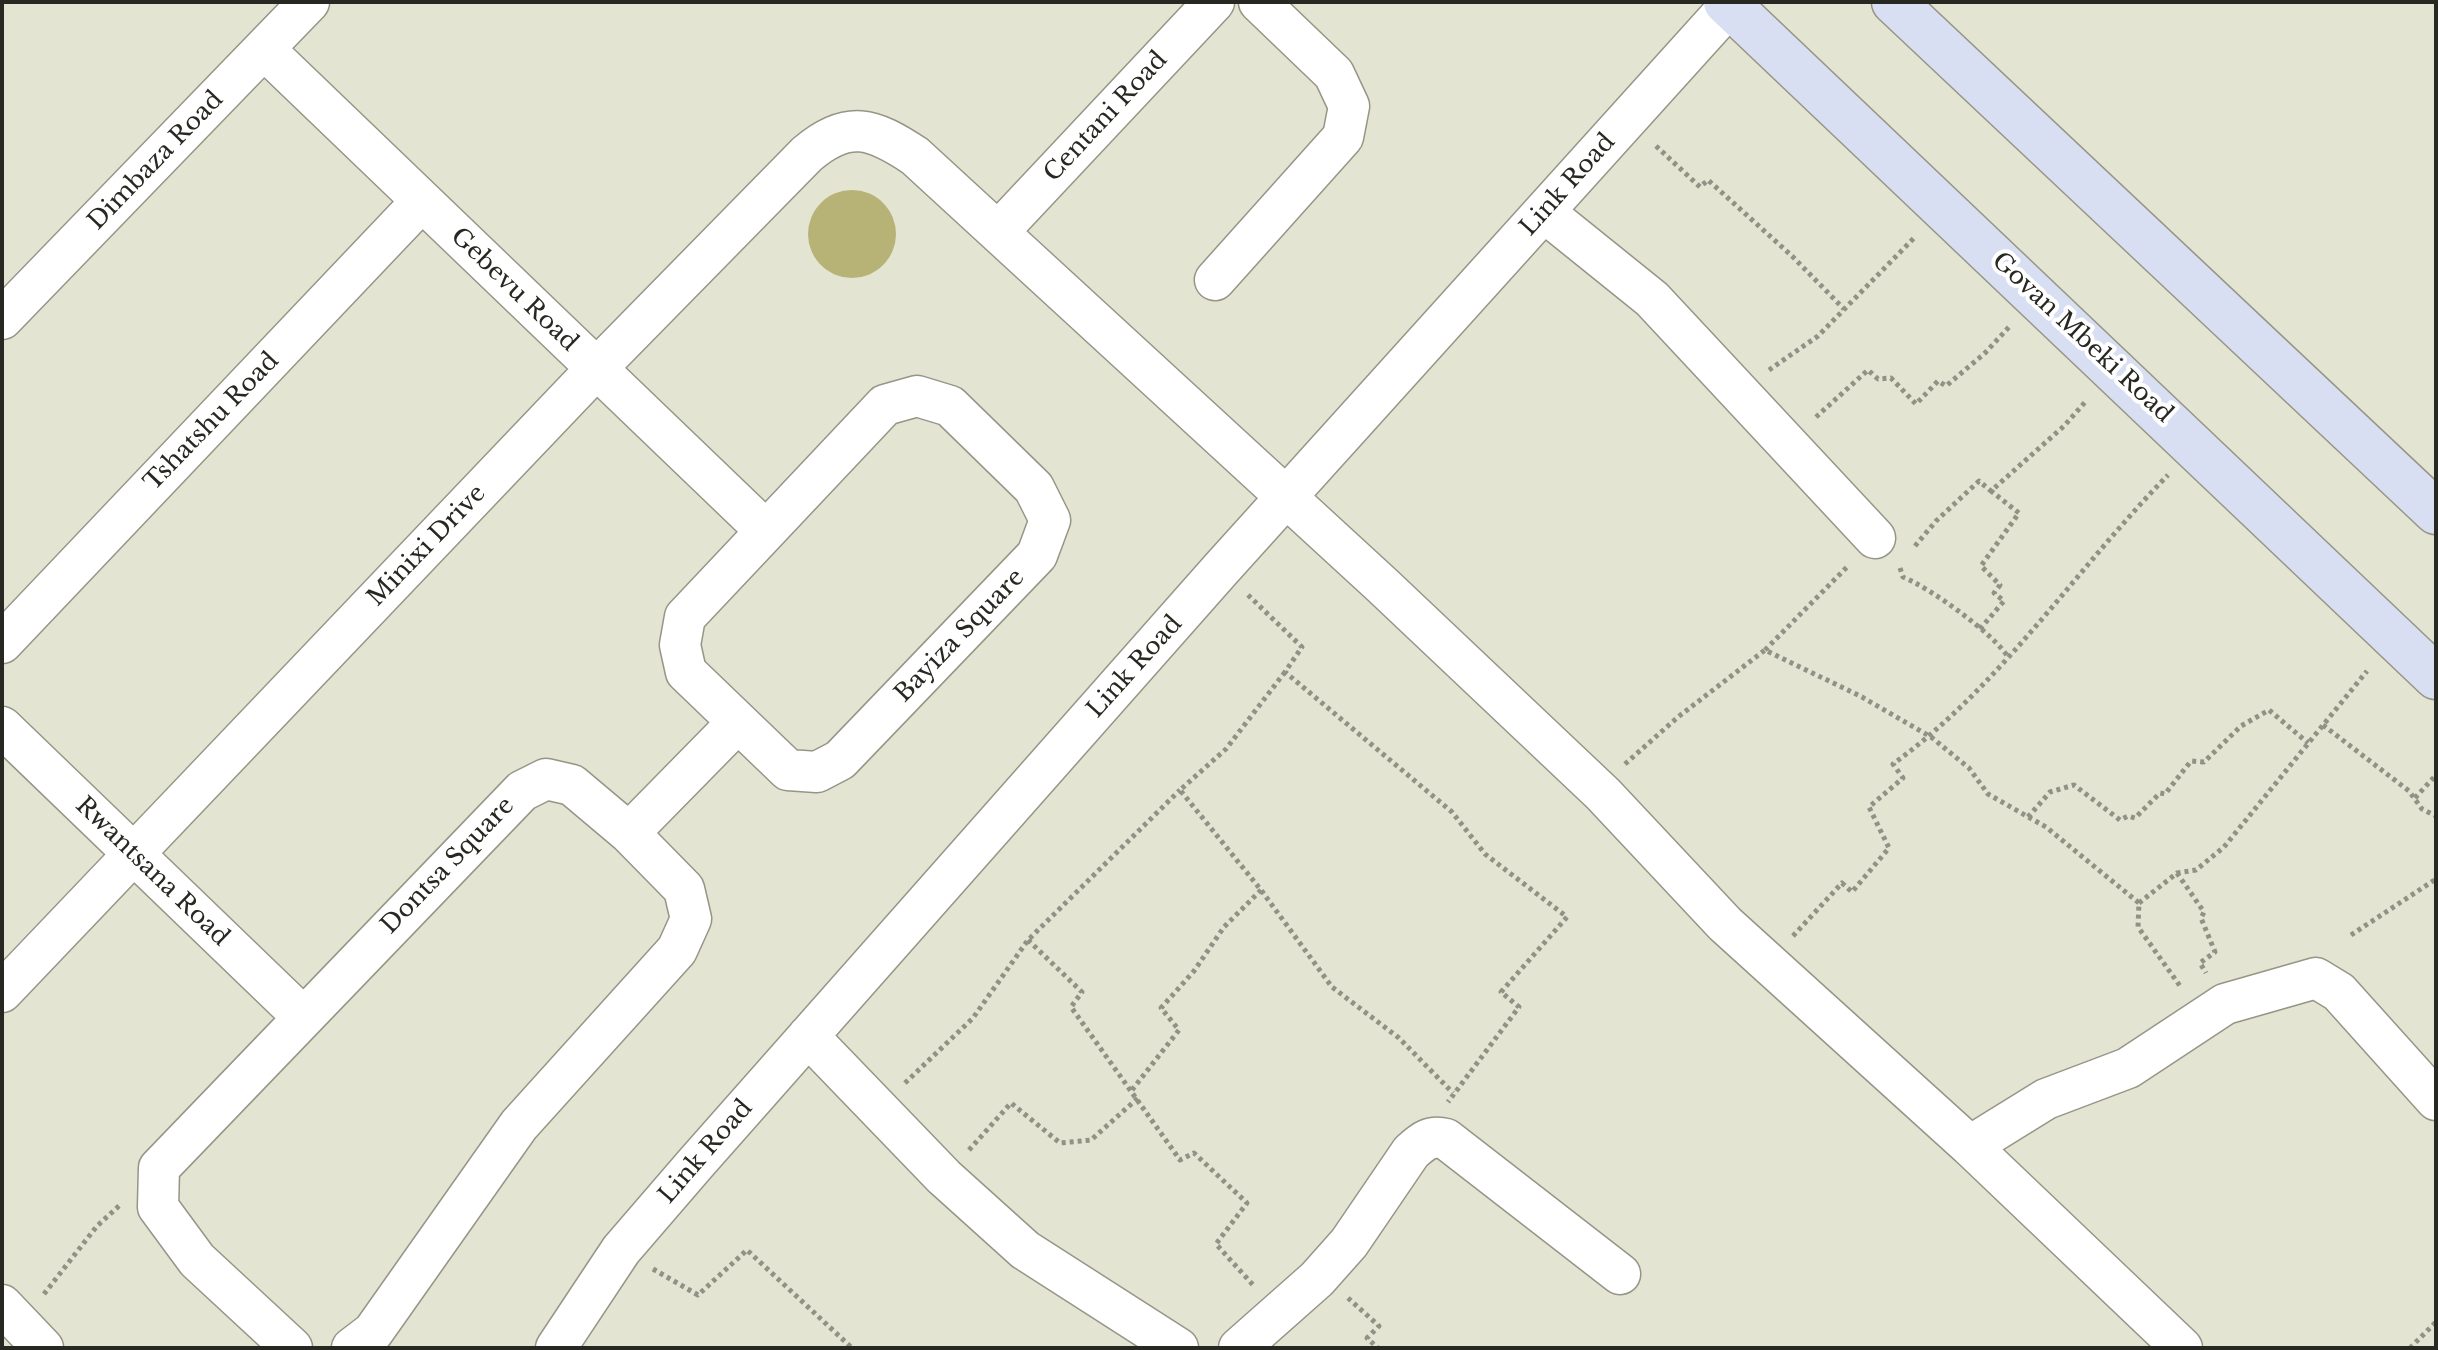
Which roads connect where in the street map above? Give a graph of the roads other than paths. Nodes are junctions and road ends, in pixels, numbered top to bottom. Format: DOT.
graph roads {
  1 [pos="309,2"];
  2 [pos="1214,2"];
  3 [pos="1259,2"];
  4 [pos="1894,2"];
  5 [pos="1729,3"];
  6 [pos="264,49"];
  7 [pos="421,202"];
  8 [pos="1544,212"];
  9 [pos="998,232"];
  10 [pos="1215,280"];
  11 [pos="2,319"];
  12 [pos="596,369"];
  13 [pos="1288,497"];
  14 [pos="2436,512"];
  15 [pos="765,530"];
  16 [pos="1887,551"];
  17 [pos="2,643"];
  18 [pos="2436,677"];
  19 [pos="737,723"];
  20 [pos="2,727"];
  21 [pos="629,833"];
  22 [pos="134,855"];
  23 [pos="2,992"];
  24 [pos="302,1016"];
  25 [pos="808,1036"];
  26 [pos="2436,1100"];
  27 [pos="1970,1146"];
  28 [pos="1620,1274"];
  29 [pos="292,1348"];
  30 [pos="352,1348"];
  31 [pos="556,1348"];
  32 [pos="1178,1348"];
  33 [pos="1239,1348"];
  34 [pos="2182,1348"];
  1 -- 6 [label="street, Dimbaza Road"];
  2 -- 9 [label="street, Centani Road"];
  3 -- 10 [label="street"];
  4 -- 14 [label="main road"];
  5 -- 8 [label="street, Link Road"];
  5 -- 18 [label="main road, Govan Mbeki Road"];
  6 -- 7 [label="street, Gebevu Road"];
  6 -- 11 [label="street, Dimbaza Road"];
  7 -- 12 [label="street, Gebevu Road"];
  7 -- 17 [label="street, Tshatshu Road"];
  8 -- 13 [label="street, Link Road"];
  8 -- 16 [label="street"];
  9 -- 12 [label="street, Minixi Drive"];
  9 -- 13 [label="street"];
  12 -- 15 [label="street, Gebevu Road"];
  12 -- 22 [label="street, Minixi Drive"];
  13 -- 25 [label="street, Link Road"];
  13 -- 27 [label="street"];
  15 -- 19 [label="street, Bayiza Square"];
  15 -- 19 [label="street, Bayiza Square"];
  19 -- 21 [label="street"];
  20 -- 22 [label="street, Rwantsana Road"];
  21 -- 24 [label="street, Dontsa Square"];
  21 -- 30 [label="street, Dontsa Square"];
  22 -- 23 [label="street, Minixi Drive"];
  22 -- 24 [label="street, Rwantsana Road"];
  24 -- 29 [label="street, Dontsa Square"];
  25 -- 31 [label="street, Link Road"];
  25 -- 32 [label="street"];
  26 -- 27 [label="street"];
  27 -- 34 [label="street"];
  28 -- 33 [label="street"];
}
